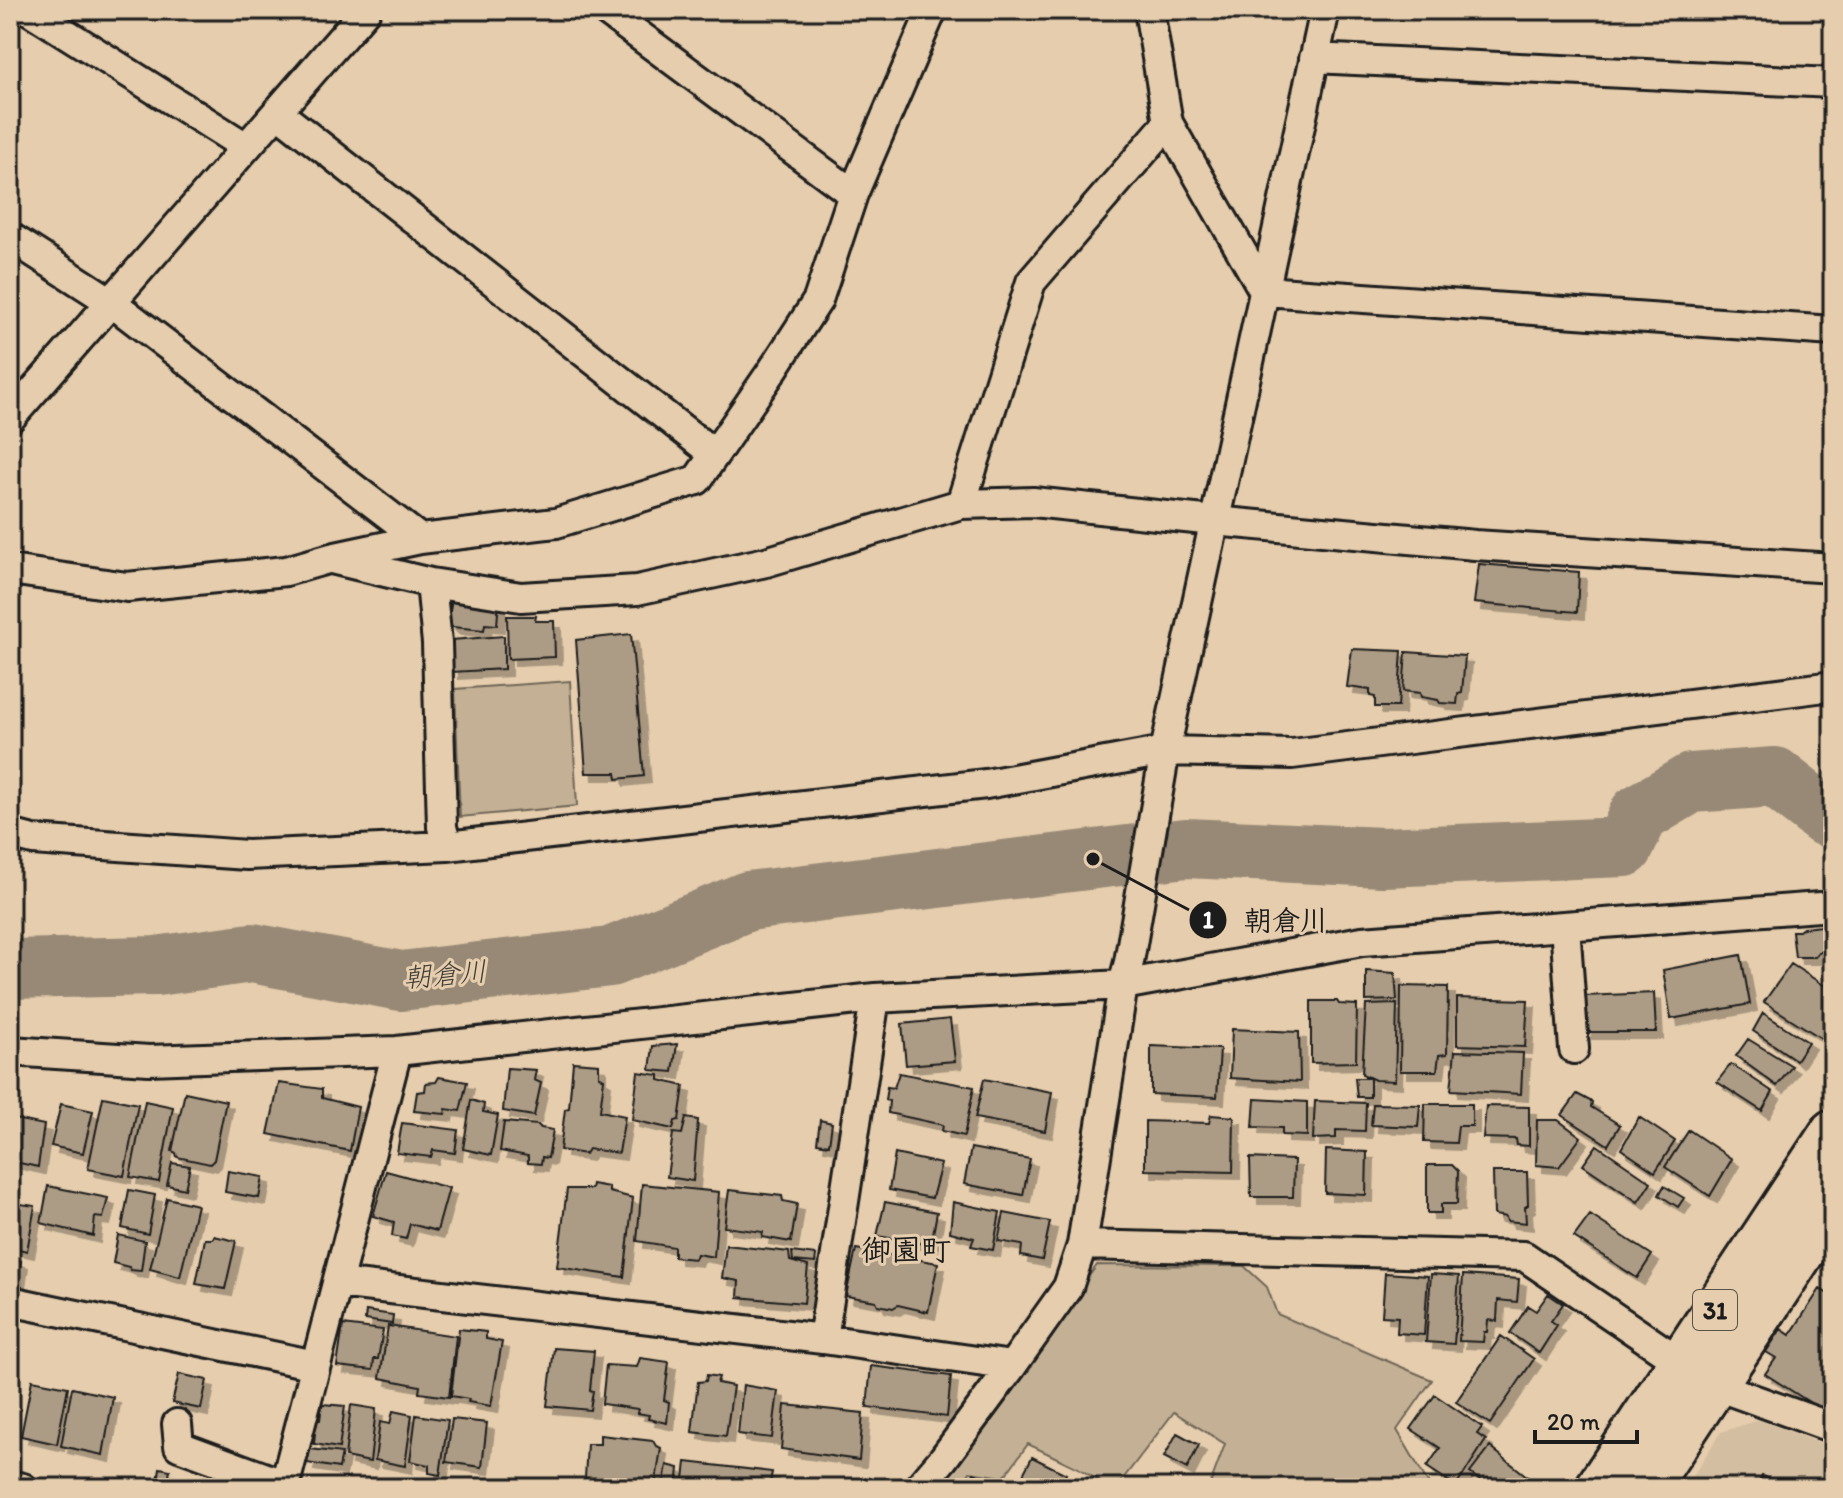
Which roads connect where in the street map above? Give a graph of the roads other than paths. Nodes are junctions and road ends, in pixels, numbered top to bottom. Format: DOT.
graph roads {
  1 [pos="29,10"];
  2 [pos="366,10"];
  3 [pos="605,10"];
  4 [pos="932,10"];
  5 [pos="1149,10"];
  6 [pos="1325,10"];
  7 [pos="1314,58"];
  8 [pos="1833,83"];
  9 [pos="277,112"];
  10 [pos="1168,123"];
  11 [pos="246,147"];
  12 [pos="853,194"];
  13 [pos="10,237"];
  14 [pos="1264,291"];
  15 [pos="111,302"];
  16 [pos="1833,331"];
  17 [pos="10,418"];
  18 [pos="714,454"];
  19 [pos="961,504"];
  20 [pos="1214,521"];
  21 [pos="420,539"];
  22 [pos="331,558"];
  23 [pos="1833,568"];
  24 [pos="10,570"];
  25 [pos="431,583"];
  26 [pos="1833,686"];
  27 [pos="1165,751"];
  28 [pos="10,834"];
  29 [pos="447,846"];
  30 [pos="1833,906"];
  31 [pos="1565,926"];
  32 [pos="1126,974"];
  33 [pos="875,998"];
  34 [pos="1574,1049"];
  35 [pos="10,1051"];
  36 [pos="397,1051"];
  37 [pos="1833,1132"];
  38 [pos="1833,1205"];
  39 [pos="1082,1245"];
  40 [pos="338,1283"];
  41 [pos="10,1301"];
  42 [pos="823,1339"];
  43 [pos="315,1365"];
  44 [pos="1012,1366"];
  45 [pos="1697,1373"];
  46 [pos="177,1424"];
  47 [pos="1833,1428"];
  48 [pos="10,1485"];
  49 [pos="284,1487"];
  50 [pos="23,1488"];
  51 [pos="918,1488"];
  52 [pos="1598,1488"];
  53 [pos="1646,1488"];
  1 -- 11 [label="street"];
  2 -- 9 [label="street"];
  3 -- 12 [label="street"];
  4 -- 12 [label="street"];
  5 -- 10 [label="street"];
  6 -- 7 [label="street"];
  7 -- 8 [label="street"];
  7 -- 14 [label="street"];
  9 -- 11 [label="street"];
  9 -- 18 [label="street"];
  10 -- 14 [label="street"];
  10 -- 19 [label="street"];
  11 -- 15 [label="street"];
  12 -- 18 [label="street"];
  13 -- 15 [label="street"];
  14 -- 16 [label="street"];
  14 -- 20 [label="street"];
  15 -- 17 [label="street"];
  15 -- 21 [label="street"];
  18 -- 21 [label="street"];
  19 -- 20 [label="street"];
  19 -- 25 [label="street"];
  20 -- 23 [label="street"];
  20 -- 27 [label="street"];
  21 -- 22 [label="street"];
  22 -- 24 [label="street"];
  22 -- 25 [label="street"];
  25 -- 29 [label="street"];
  26 -- 27 [label="street"];
  27 -- 29 [label="street"];
  27 -- 32 [label="street"];
  28 -- 29 [label="street"];
  30 -- 31 [label="street"];
  31 -- 32 [label="street"];
  31 -- 34 [label="street"];
  32 -- 33 [label="street"];
  32 -- 39 [label="street"];
  33 -- 36 [label="street"];
  33 -- 42 [label="street"];
  35 -- 36 [label="street"];
  36 -- 40 [label="street"];
  37 -- 45 [label="main road, 31"];
  38 -- 45 [label="main road, 31"];
  39 -- 44 [label="street"];
  39 -- 45 [label="street"];
  40 -- 42 [label="street"];
  40 -- 43 [label="street"];
  41 -- 43 [label="street"];
  42 -- 44 [label="street"];
  43 -- 49 [label="street"];
  44 -- 51 [label="street"];
  45 -- 47 [label="street"];
  45 -- 52 [label="main road, 31"];
  45 -- 53 [label="main road, 31"];
  46 -- 49 [label="street"];
  48 -- 50 [label="street"];
}
